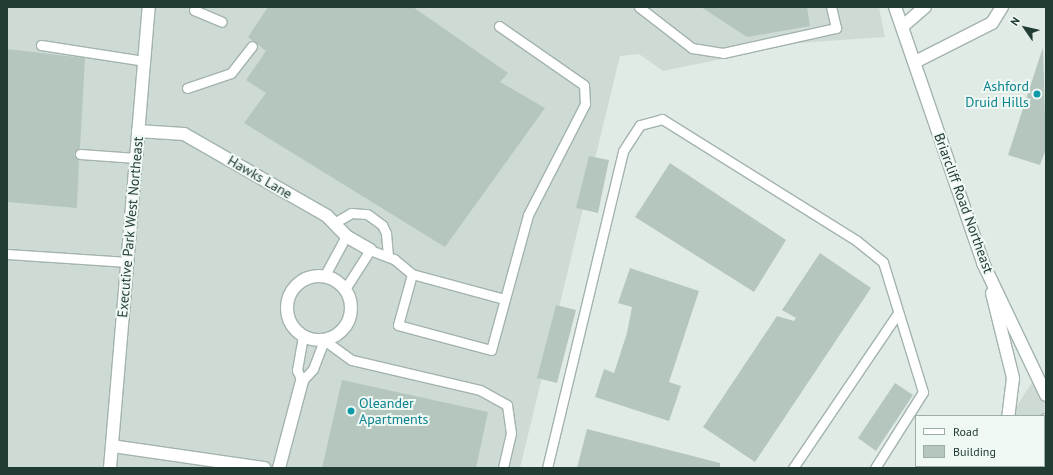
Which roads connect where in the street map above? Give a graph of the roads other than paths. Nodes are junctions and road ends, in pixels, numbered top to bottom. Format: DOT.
graph roads {
  1 [pos="149,7"];
  2 [pos="639,7"];
  3 [pos="831,7"];
  4 [pos="895,7"];
  5 [pos="925,7"];
  6 [pos="1002,7"];
  7 [pos="194,10"];
  8 [pos="222,22"];
  9 [pos="499,26"];
  10 [pos="902,26"];
  11 [pos="41,45"];
  12 [pos="252,46"];
  13 [pos="144,61"];
  14 [pos="915,62"];
  15 [pos="188,88"];
  16 [pos="138,131"];
  17 [pos="80,154"];
  18 [pos="136,158"];
  19 [pos="334,223"];
  20 [pos="346,236"];
  21 [pos="370,250"];
  22 [pos="7,254"];
  23 [pos="388,256"];
  24 [pos="128,262"];
  25 [pos="984,263"];
  26 [pos="412,274"];
  27 [pos="325,275"];
  28 [pos="345,289"];
  29 [pos="504,298"];
  30 [pos="898,313"];
  31 [pos="303,336"];
  32 [pos="324,340"];
  33 [pos="302,381"];
  34 [pos="1046,395"];
  35 [pos="1008,415"];
  36 [pos="112,446"];
  37 [pos="110,468"];
  38 [pos="264,468"];
  39 [pos="279,468"];
  40 [pos="503,468"];
  41 [pos="547,468"];
  42 [pos="793,468"];
  43 [pos="875,468"];
  1 -- 13 [label="street, Executive Park West Northeast"];
  2 -- 3 [label="lane"];
  4 -- 10 [label="street, Briarcliff Road Northeast"];
  5 -- 10 [label="street"];
  6 -- 14 [label="street"];
  7 -- 8 [label="lane"];
  9 -- 29 [label="lane"];
  10 -- 14 [label="street, Briarcliff Road Northeast"];
  11 -- 13 [label="lane"];
  12 -- 15 [label="lane"];
  13 -- 16 [label="street, Executive Park West Northeast"];
  14 -- 25 [label="street, Briarcliff Road Northeast"];
  16 -- 18 [label="street, Executive Park West Northeast"];
  16 -- 19 [label="street, Hawks Lane"];
  17 -- 18 [label="lane"];
  18 -- 24 [label="street, Executive Park West Northeast"];
  19 -- 20 [label="street, Hawks Lane"];
  19 -- 23 [label="lane"];
  20 -- 21 [label="street, Hawks Lane"];
  20 -- 27 [label="lane"];
  21 -- 23 [label="lane"];
  21 -- 28 [label="lane"];
  22 -- 24 [label="lane"];
  23 -- 26 [label="lane"];
  24 -- 36 [label="street, Executive Park West Northeast"];
  25 -- 34 [label="street, Briarcliff Road Northeast"];
  25 -- 35 [label="street"];
  26 -- 29 [label="lane"];
  26 -- 29 [label="lane"];
  27 -- 28 [label="street"];
  27 -- 31 [label="street"];
  28 -- 32 [label="street"];
  30 -- 41 [label="lane"];
  30 -- 42 [label="lane"];
  30 -- 43 [label="lane"];
  31 -- 32 [label="street"];
  31 -- 33 [label="lane"];
  32 -- 33 [label="lane"];
  32 -- 40 [label="lane"];
  33 -- 39 [label="street"];
  36 -- 37 [label="street, Executive Park West Northeast"];
  36 -- 38 [label="street"];
}
